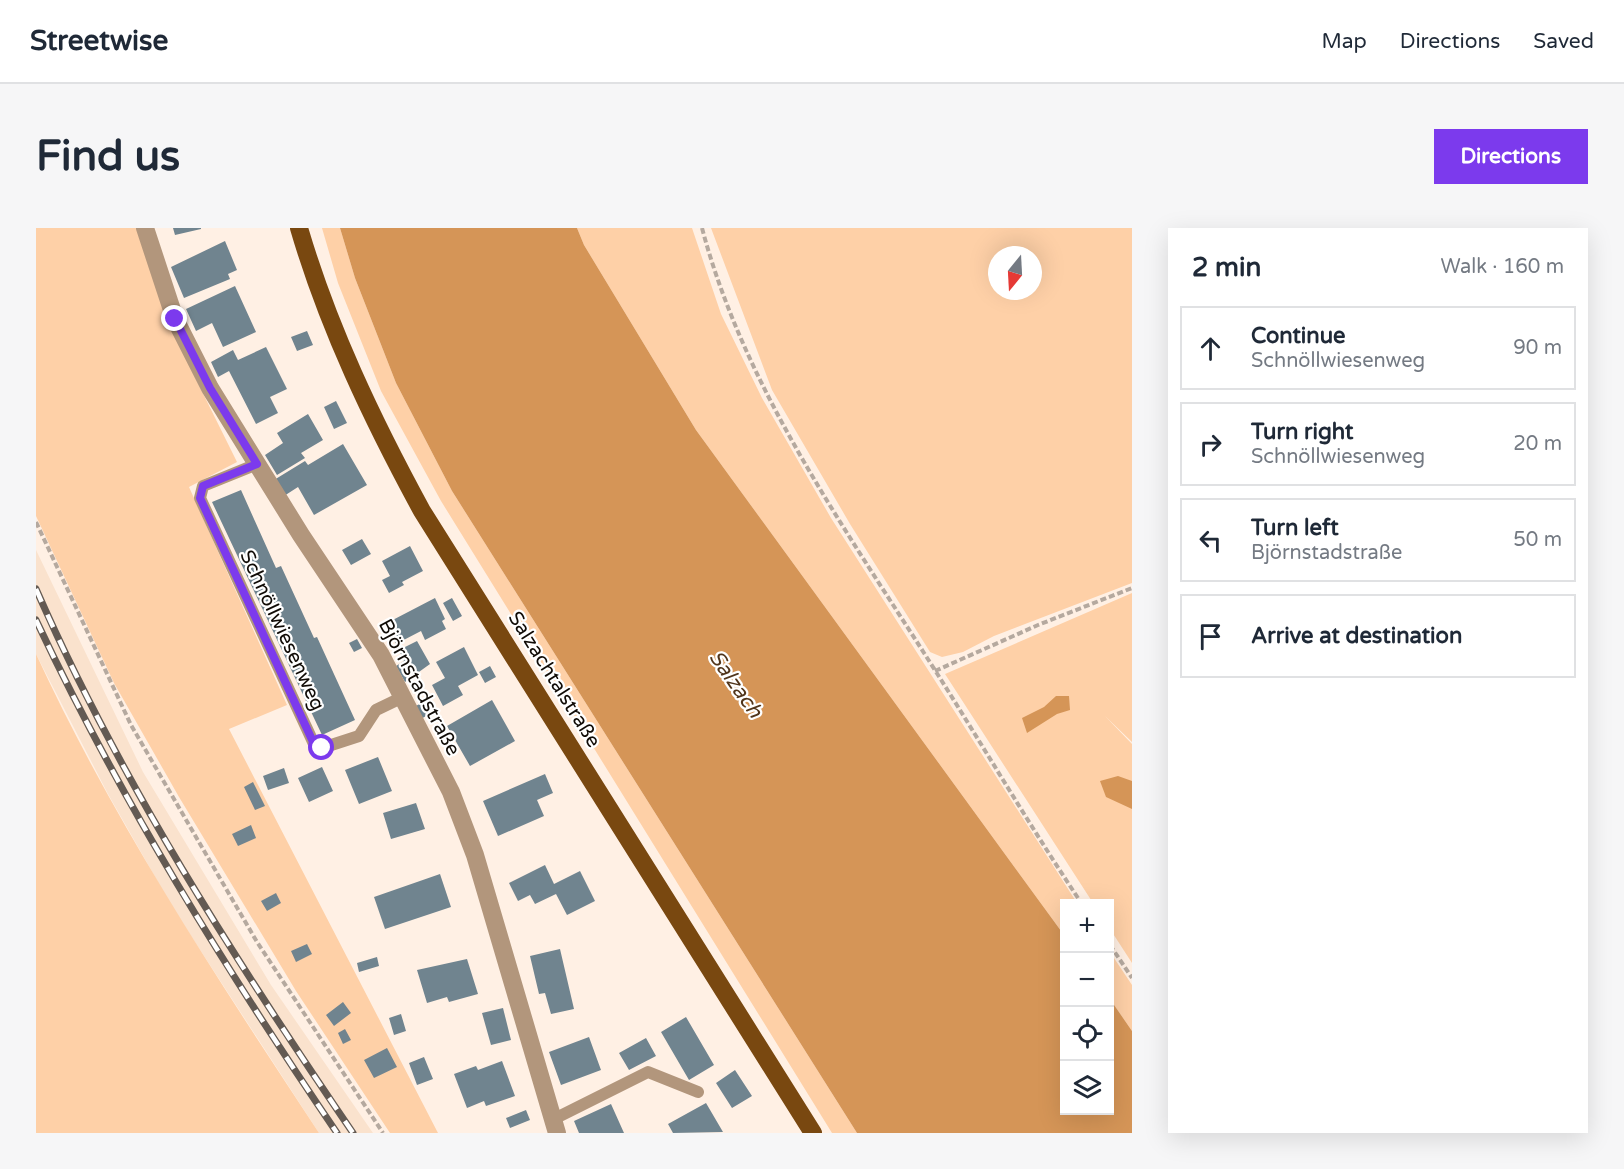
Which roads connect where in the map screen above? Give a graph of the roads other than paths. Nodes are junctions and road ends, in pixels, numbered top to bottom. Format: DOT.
graph roads {
  1 [pos="145,228"];
  2 [pos="299,228"];
  3 [pos="257,464"];
  4 [pos="403,697"];
  5 [pos="698,1092"];
  6 [pos="555,1126"];
  7 [pos="813,1133"];
  1 -- 3 [label="street, Björnstadstraße"];
  2 -- 7 [label="main road, Salzachtalstraße"];
  3 -- 4 [label="street, Björnstadstraße"];
  3 -- 4 [label="lane, Schnöllwiesenweg"];
  4 -- 6 [label="street, Björnstadstraße"];
  5 -- 6 [label="lane"];
}
